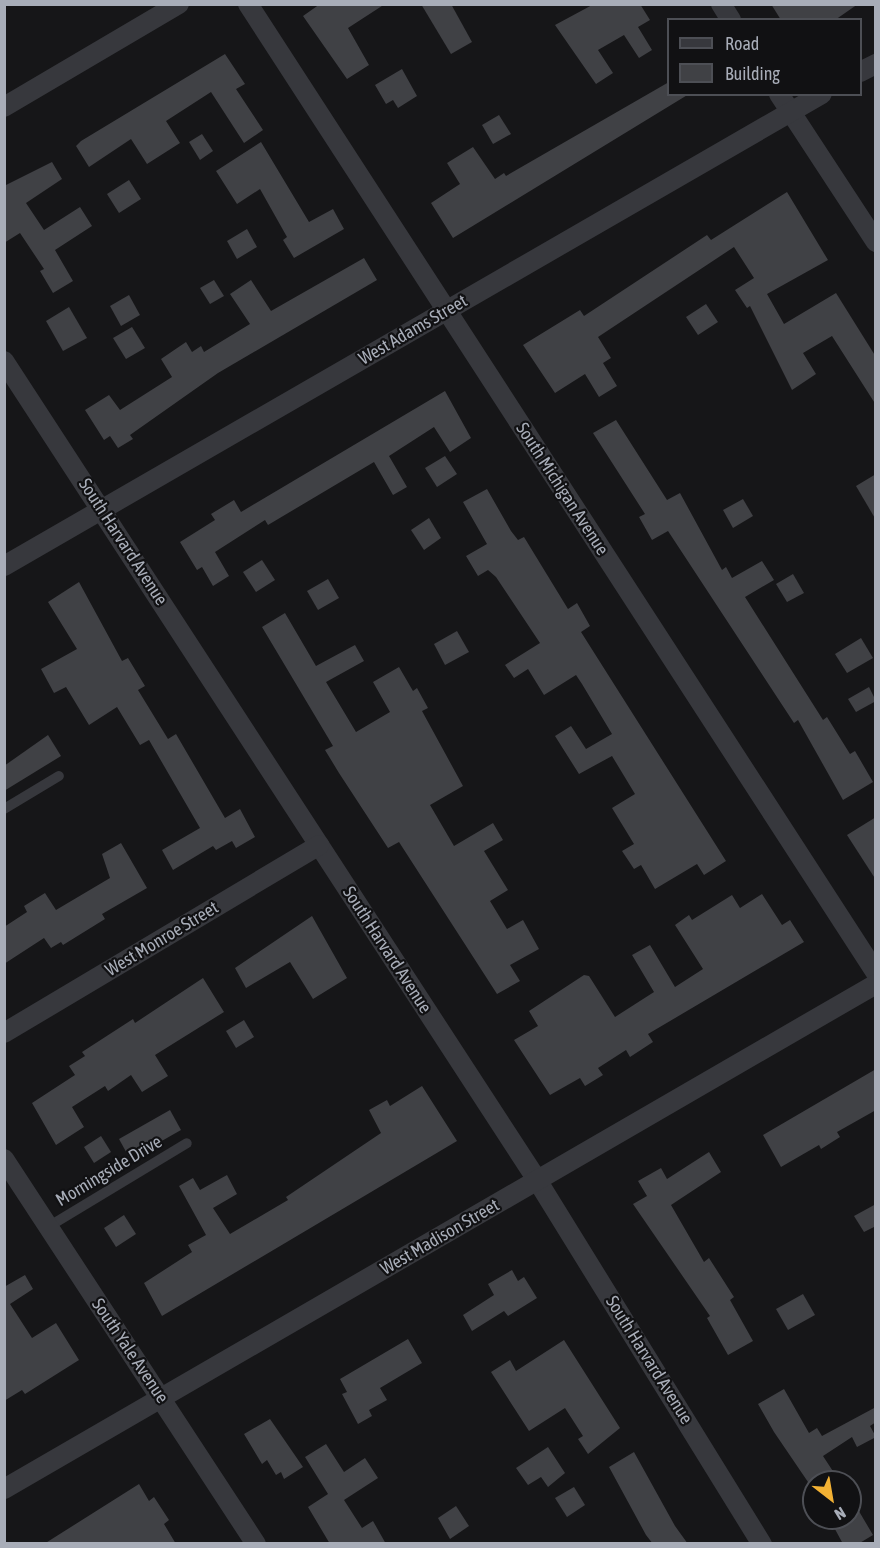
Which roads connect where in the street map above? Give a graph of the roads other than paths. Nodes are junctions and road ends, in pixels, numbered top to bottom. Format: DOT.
graph roads {
  1 [pos="178,4"];
  2 [pos="248,4"];
  3 [pos="721,4"];
  4 [pos="729,18"];
  5 [pos="876,63"];
  6 [pos="862,71"];
  7 [pos="780,96"];
  8 [pos="819,96"];
  9 [pos="4,107"];
  10 [pos="791,112"];
  11 [pos="876,242"];
  12 [pos="447,311"];
  13 [pos="4,361"];
  14 [pos="102,510"];
  15 [pos="4,566"];
  16 [pos="59,776"];
  17 [pos="4,809"];
  18 [pos="319,845"];
  19 [pos="876,973"];
  20 [pos="876,984"];
  21 [pos="4,1033"];
  22 [pos="187,1143"];
  23 [pos="4,1159"];
  24 [pos="537,1180"];
  25 [pos="48,1227"];
  26 [pos="161,1398"];
  27 [pos="4,1489"];
  28 [pos="256,1544"];
  29 [pos="762,1544"];
  1 -- 9 [label="street"];
  2 -- 12 [label="street, South Michigan Avenue"];
  3 -- 4 [label="street"];
  5 -- 6 [label="street"];
  7 -- 10 [label="street"];
  8 -- 10 [label="street, West Adams Street"];
  10 -- 11 [label="street"];
  10 -- 12 [label="street, West Adams Street"];
  12 -- 14 [label="street, West Adams Street"];
  12 -- 19 [label="street, South Michigan Avenue"];
  13 -- 14 [label="street, South Harvard Avenue"];
  14 -- 15 [label="street, West Adams Street"];
  14 -- 18 [label="street, South Harvard Avenue"];
  16 -- 17 [label="lane"];
  18 -- 21 [label="street, West Monroe Street"];
  18 -- 24 [label="street, South Harvard Avenue"];
  20 -- 24 [label="street, West Madison Street"];
  22 -- 25 [label="lane, Morningside Drive"];
  23 -- 25 [label="street, South Yale Avenue"];
  24 -- 26 [label="street, West Madison Street"];
  24 -- 29 [label="street, South Harvard Avenue"];
  25 -- 26 [label="street, South Yale Avenue"];
  26 -- 27 [label="street, West Madison Street"];
  26 -- 28 [label="street, South Yale Avenue"];
}
